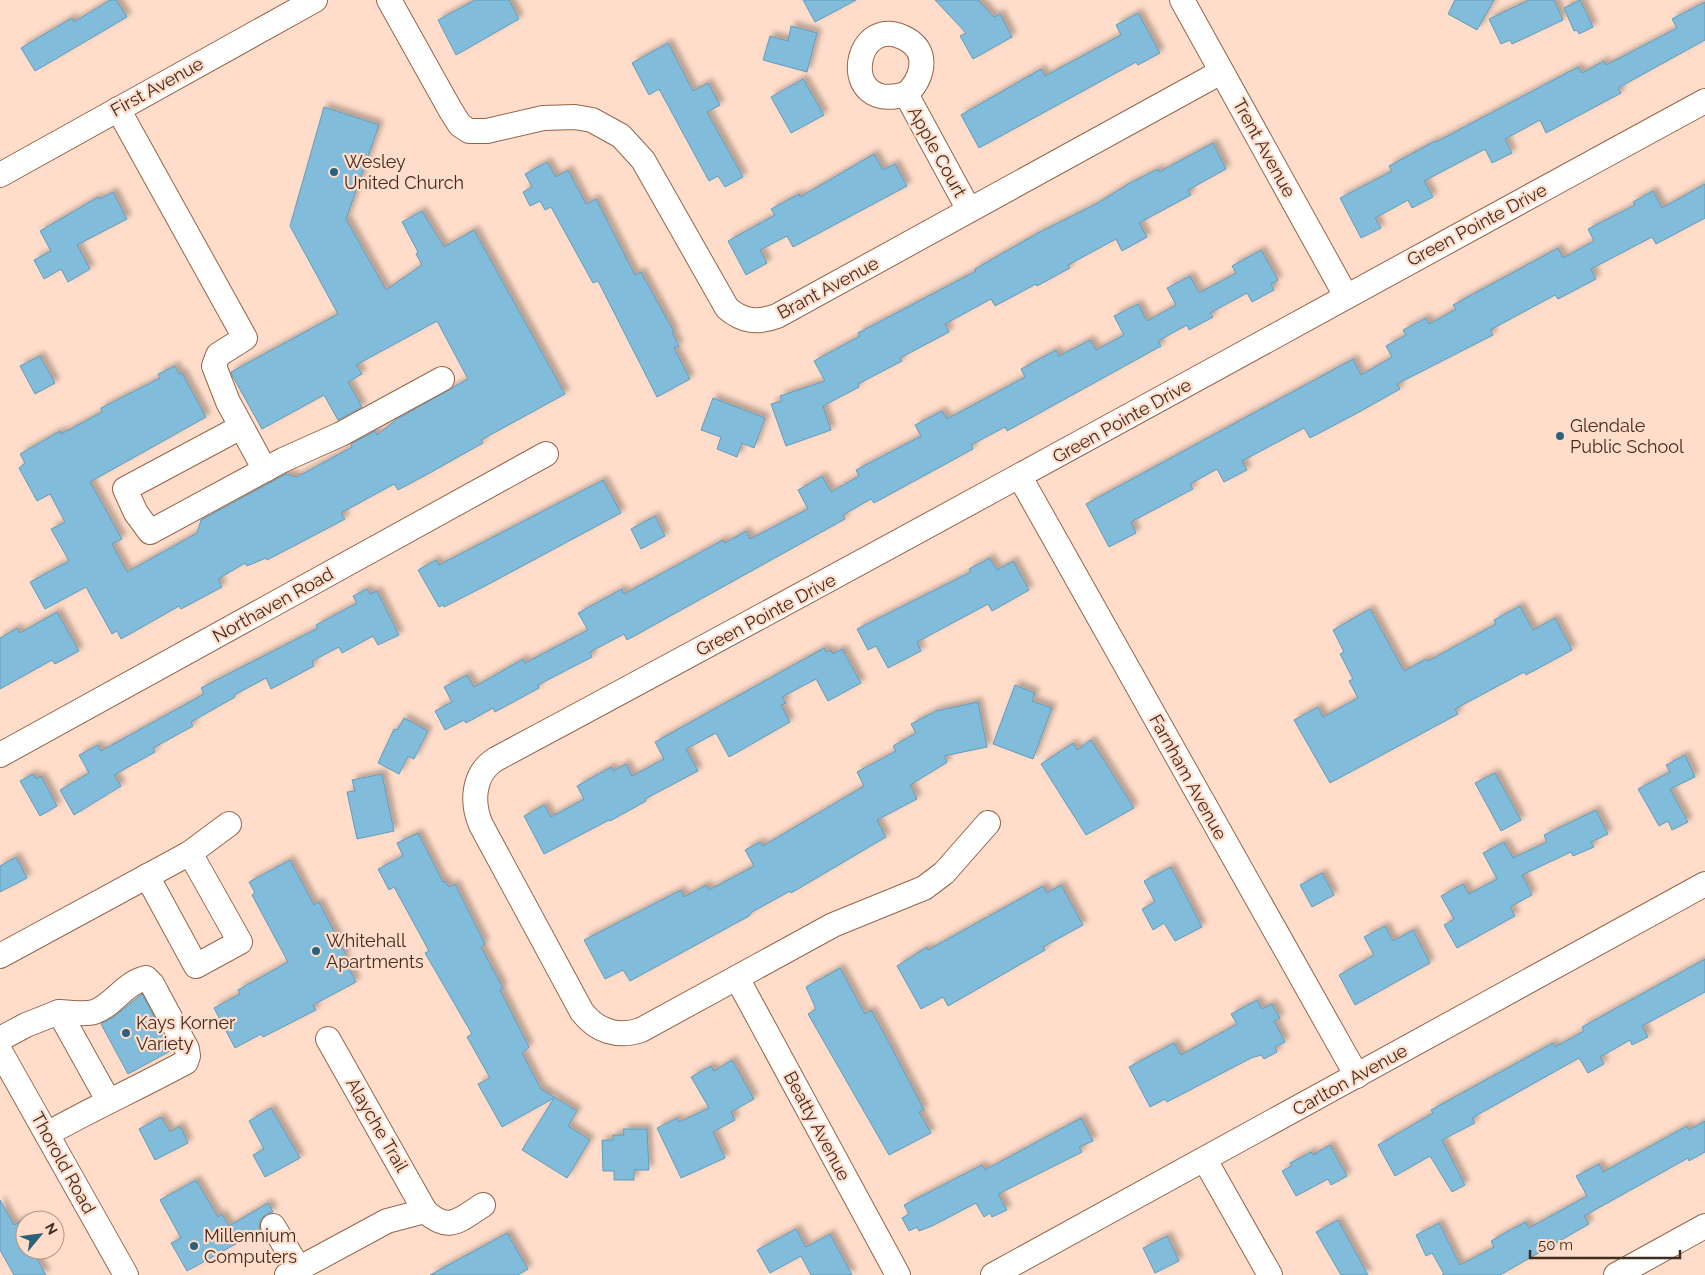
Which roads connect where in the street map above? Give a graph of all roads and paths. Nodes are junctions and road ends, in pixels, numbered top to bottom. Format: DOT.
graph roads {
  1 [pos="315,0"];
  2 [pos="389,0"];
  3 [pos="1182,0"];
  4 [pos="1221,72"];
  5 [pos="906,94"];
  6 [pos="1705,101"];
  7 [pos="118,109"];
  8 [pos="0,175"];
  9 [pos="969,210"];
  10 [pos="1346,296"];
  11 [pos="442,379"];
  12 [pos="241,427"];
  13 [pos="546,454"];
  14 [pos="265,470"];
  15 [pos="1020,477"];
  16 [pos="0,755"];
  17 [pos="988,823"];
  18 [pos="229,824"];
  19 [pos="190,853"];
  20 [pos="147,876"];
  21 [pos="1705,884"];
  22 [pos="0,956"];
  23 [pos="737,978"];
  24 [pos="54,1014"];
  25 [pos="0,1040"];
  26 [pos="328,1040"];
  27 [pos="0,1051"];
  28 [pos="1357,1076"];
  29 [pos="108,1100"];
  30 [pos="47,1134"];
  31 [pos="1205,1160"];
  32 [pos="483,1205"];
  33 [pos="426,1211"];
  34 [pos="273,1226"];
  35 [pos="1705,1226"];
  36 [pos="293,1272"];
  37 [pos="126,1275"];
  38 [pos="898,1275"];
  39 [pos="993,1275"];
  40 [pos="1270,1275"];
  41 [pos="1616,1275"];
  1 -- 7 [label="street, First Avenue"];
  2 -- 9 [label="street, Brant Avenue"];
  3 -- 4 [label="street, Trent Avenue"];
  4 -- 9 [label="street, Brant Avenue"];
  4 -- 10 [label="street, Trent Avenue"];
  5 -- 9 [label="street, Apple Court"];
  6 -- 10 [label="street, Green Pointe Drive"];
  7 -- 8 [label="street, First Avenue"];
  7 -- 12 [label="street"];
  10 -- 15 [label="street, Green Pointe Drive"];
  11 -- 14 [label="street"];
  12 -- 14 [label="street"];
  12 -- 14 [label="street"];
  13 -- 16 [label="street, Northaven Road"];
  15 -- 23 [label="street, Green Pointe Drive"];
  15 -- 28 [label="street, Farnham Avenue"];
  17 -- 23 [label="street, Green Pointe Drive"];
  18 -- 19 [label="street"];
  19 -- 20 [label="street"];
  19 -- 20 [label="street"];
  20 -- 22 [label="street"];
  21 -- 28 [label="street, Carlton Avenue"];
  23 -- 38 [label="street, Beatty Avenue"];
  24 -- 25 [label="street"];
  24 -- 29 [label="street"];
  24 -- 29 [label="street"];
  26 -- 33 [label="street, Alayche Trail"];
  27 -- 30 [label="street, Thorold Road"];
  28 -- 31 [label="street, Carlton Avenue"];
  29 -- 30 [label="street"];
  30 -- 37 [label="street, Thorold Road"];
  31 -- 39 [label="street, Carlton Avenue"];
  31 -- 40 [label="street"];
  32 -- 33 [label="street"];
  33 -- 36 [label="street"];
  34 -- 36 [label="street"];
  35 -- 41 [label="street"];
}
